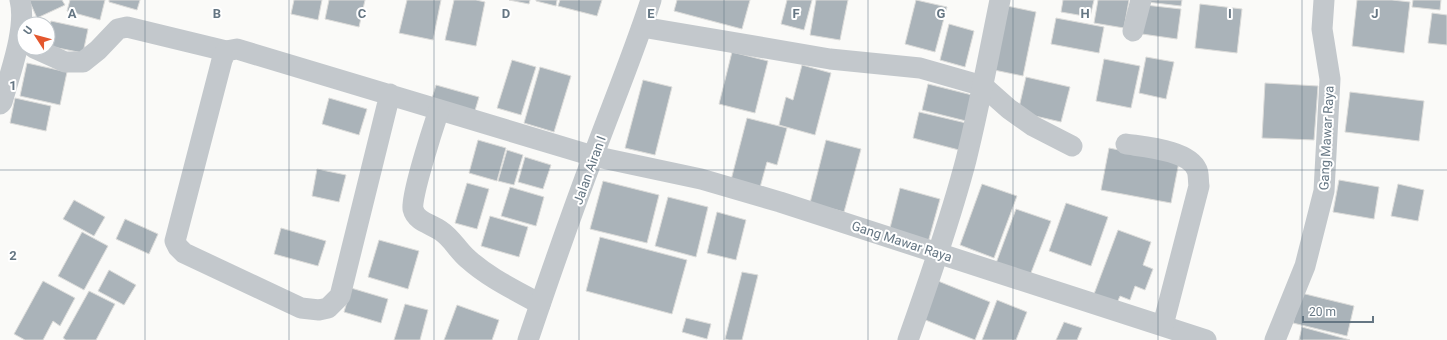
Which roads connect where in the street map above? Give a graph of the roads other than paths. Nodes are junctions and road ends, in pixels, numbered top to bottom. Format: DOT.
graph roads {
  1 [pos="20,0"];
  2 [pos="650,0"];
  3 [pos="1000,0"];
  4 [pos="1141,0"];
  5 [pos="1324,0"];
  6 [pos="22,16"];
  7 [pos="642,27"];
  8 [pos="1133,31"];
  9 [pos="226,52"];
  10 [pos="20,56"];
  11 [pos="52,56"];
  12 [pos="983,86"];
  13 [pos="390,94"];
  14 [pos="0,104"];
  15 [pos="439,110"];
  16 [pos="1126,144"];
  17 [pos="1072,146"];
  18 [pos="593,156"];
  19 [pos="939,253"];
  20 [pos="540,304"];
  21 [pos="1163,325"];
  22 [pos="528,340"];
  23 [pos="908,340"];
  24 [pos="1206,340"];
  25 [pos="1275,340"];
  1 -- 6 [label="street"];
  2 -- 7 [label="street, Jalan Airan I"];
  3 -- 12 [label="street"];
  4 -- 8 [label="street"];
  5 -- 25 [label="street, Gang Mawar Raya"];
  7 -- 12 [label="street"];
  7 -- 18 [label="street, Jalan Airan I"];
  9 -- 11 [label="street, Gang Mawar Raya"];
  9 -- 13 [label="street, Gang Mawar Raya"];
  9 -- 13 [label="street"];
  10 -- 14 [label="street"];
  12 -- 17 [label="street"];
  12 -- 19 [label="street"];
  13 -- 15 [label="street, Gang Mawar Raya"];
  15 -- 18 [label="street, Gang Mawar Raya"];
  15 -- 20 [label="street"];
  16 -- 21 [label="street"];
  18 -- 19 [label="street, Gang Mawar Raya"];
  18 -- 20 [label="street, Jalan Airan I"];
  19 -- 21 [label="street, Gang Mawar Raya"];
  19 -- 23 [label="street"];
  20 -- 22 [label="street, Jalan Airan I"];
  21 -- 24 [label="street, Gang Mawar Raya"];
}
